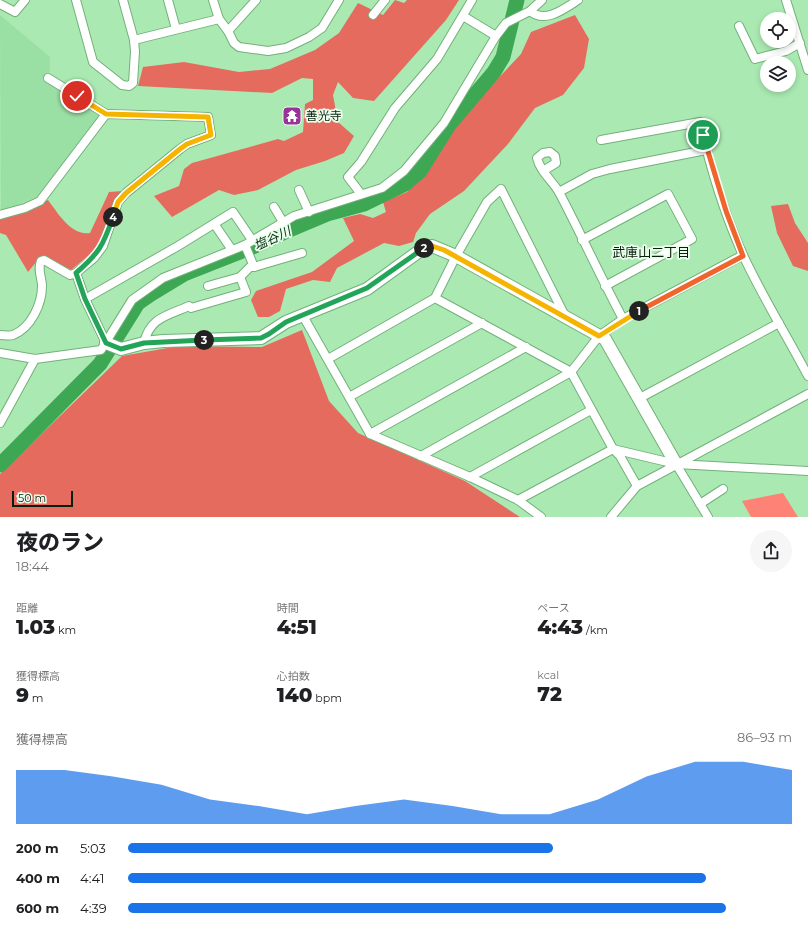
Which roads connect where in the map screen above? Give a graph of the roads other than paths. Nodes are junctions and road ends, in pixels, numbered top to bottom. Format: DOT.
graph roads {
  1 [pos="25,0"];
  2 [pos="76,0"];
  3 [pos="123,0"];
  4 [pos="168,0"];
  5 [pos="213,0"];
  6 [pos="256,0"];
  7 [pos="338,0"];
  8 [pos="384,0"];
  9 [pos="472,0"];
  10 [pos="542,0"];
  11 [pos="578,0"];
  12 [pos="786,0"];
  13 [pos="0,4"];
  14 [pos="530,11"];
  15 [pos="373,15"];
  16 [pos="463,16"];
  17 [pos="219,19"];
  18 [pos="739,26"];
  19 [pos="176,29"];
  20 [pos="228,30"];
  21 [pos="496,36"];
  22 [pos="134,40"];
  23 [pos="800,43"];
  24 [pos="807,63"];
  25 [pos="48,78"];
  26 [pos="106,114"];
  27 [pos="601,140"];
  28 [pos="706,150"];
  29 [pos="543,171"];
  30 [pos="299,190"];
  31 [pos="559,192"];
  32 [pos="361,194"];
  33 [pos="27,197"];
  34 [pos="274,207"];
  35 [pos="25,208"];
  36 [pos="309,212"];
  37 [pos="0,215"];
  38 [pos="283,222"];
  39 [pos="215,225"];
  40 [pos="252,240"];
  41 [pos="582,240"];
  42 [pos="245,245"];
  43 [pos="232,250"];
  44 [pos="302,253"];
  45 [pos="456,256"];
  46 [pos="743,256"];
  47 [pos="254,267"];
  48 [pos="76,273"];
  49 [pos="240,277"];
  50 [pos="208,286"];
  51 [pos="605,286"];
  52 [pos="435,298"];
  53 [pos="85,299"];
  54 [pos="303,316"];
  55 [pos="565,316"];
  56 [pos="623,319"];
  57 [pos="482,323"];
  58 [pos="779,323"];
  59 [pos="0,335"];
  60 [pos="599,336"];
  61 [pos="106,343"];
  62 [pos="144,343"];
  63 [pos="526,347"];
  64 [pos="0,353"];
  65 [pos="328,358"];
  66 [pos="35,359"];
  67 [pos="571,372"];
  68 [pos="808,376"];
  69 [pos="808,394"];
  70 [pos="349,397"];
  71 [pos="638,399"];
  72 [pos="591,410"];
  73 [pos="0,423"];
  74 [pos="370,434"];
  75 [pos="613,449"];
  76 [pos="421,456"];
  77 [pos="676,464"];
  78 [pos="808,471"];
  79 [pos="470,477"];
  80 [pos="637,486"];
  81 [pos="723,489"];
  82 [pos="518,500"];
  83 [pos="700,504"];
  84 [pos="541,517"];
  85 [pos="612,517"];
  86 [pos="708,517"];
  1 -- 13 [label="street"];
  2 -- 22 [label="street"];
  3 -- 22 [label="street"];
  4 -- 19 [label="street"];
  5 -- 17 [label="street"];
  6 -- 20 [label="street"];
  7 -- 20 [label="street"];
  8 -- 15 [label="street"];
  9 -- 16 [label="street"];
  10 -- 14 [label="street"];
  11 -- 14 [label="street"];
  12 -- 23 [label="street"];
  14 -- 21 [label="street"];
  16 -- 21 [label="street"];
  16 -- 32 [label="street"];
  17 -- 19 [label="street"];
  17 -- 20 [label="street"];
  18 -- 23 [label="street"];
  19 -- 22 [label="street"];
  21 -- 32 [label="street"];
  23 -- 24 [label="street"];
  25 -- 26 [label="street"];
  26 -- 35 [label="street"];
  26 -- 48 [label="street"];
  27 -- 28 [label="street"];
  28 -- 31 [label="street"];
  28 -- 46 [label="street"];
  29 -- 31 [label="street"];
  30 -- 36 [label="street"];
  31 -- 41 [label="street"];
  32 -- 36 [label="street"];
  33 -- 35 [label="street"];
  34 -- 38 [label="street"];
  35 -- 37 [label="street"];
  36 -- 38 [label="street"];
  38 -- 40 [label="street"];
  39 -- 40 [label="street"];
  39 -- 43 [label="street"];
  39 -- 53 [label="street"];
  40 -- 42 [label="street"];
  41 -- 51 [label="street"];
  41 -- 51 [label="street"];
  42 -- 43 [label="street"];
  42 -- 47 [label="street"];
  43 -- 61 [label="street"];
  44 -- 47 [label="street"];
  45 -- 52 [label="street"];
  45 -- 54 [label="street"];
  45 -- 55 [label="street"];
  45 -- 55 [label="street"];
  46 -- 56 [label="street"];
  46 -- 58 [label="street"];
  47 -- 49 [label="street"];
  48 -- 53 [label="street"];
  48 -- 59 [label="street"];
  49 -- 50 [label="street"];
  49 -- 62 [label="street"];
  51 -- 56 [label="street"];
  52 -- 57 [label="street"];
  52 -- 65 [label="street"];
  53 -- 61 [label="street"];
  54 -- 62 [label="street"];
  54 -- 65 [label="street"];
  55 -- 60 [label="street"];
  56 -- 60 [label="street"];
  57 -- 63 [label="street"];
  57 -- 70 [label="street"];
  58 -- 68 [label="street"];
  58 -- 71 [label="street"];
  60 -- 67 [label="street"];
  60 -- 71 [label="street"];
  61 -- 62 [label="street"];
  61 -- 66 [label="street"];
  63 -- 67 [label="street"];
  63 -- 74 [label="street"];
  64 -- 66 [label="street"];
  65 -- 70 [label="street"];
  66 -- 73 [label="street"];
  67 -- 72 [label="street"];
  67 -- 76 [label="street"];
  69 -- 77 [label="street"];
  70 -- 74 [label="street"];
  71 -- 77 [label="street"];
  72 -- 75 [label="street"];
  72 -- 79 [label="street"];
  74 -- 76 [label="street"];
  75 -- 77 [label="street"];
  75 -- 80 [label="street"];
  75 -- 82 [label="street"];
  76 -- 79 [label="street"];
  77 -- 78 [label="street"];
  77 -- 80 [label="street"];
  77 -- 83 [label="street"];
  79 -- 82 [label="street"];
  80 -- 85 [label="street"];
  81 -- 83 [label="street"];
  82 -- 84 [label="street"];
  83 -- 86 [label="street"];
}
